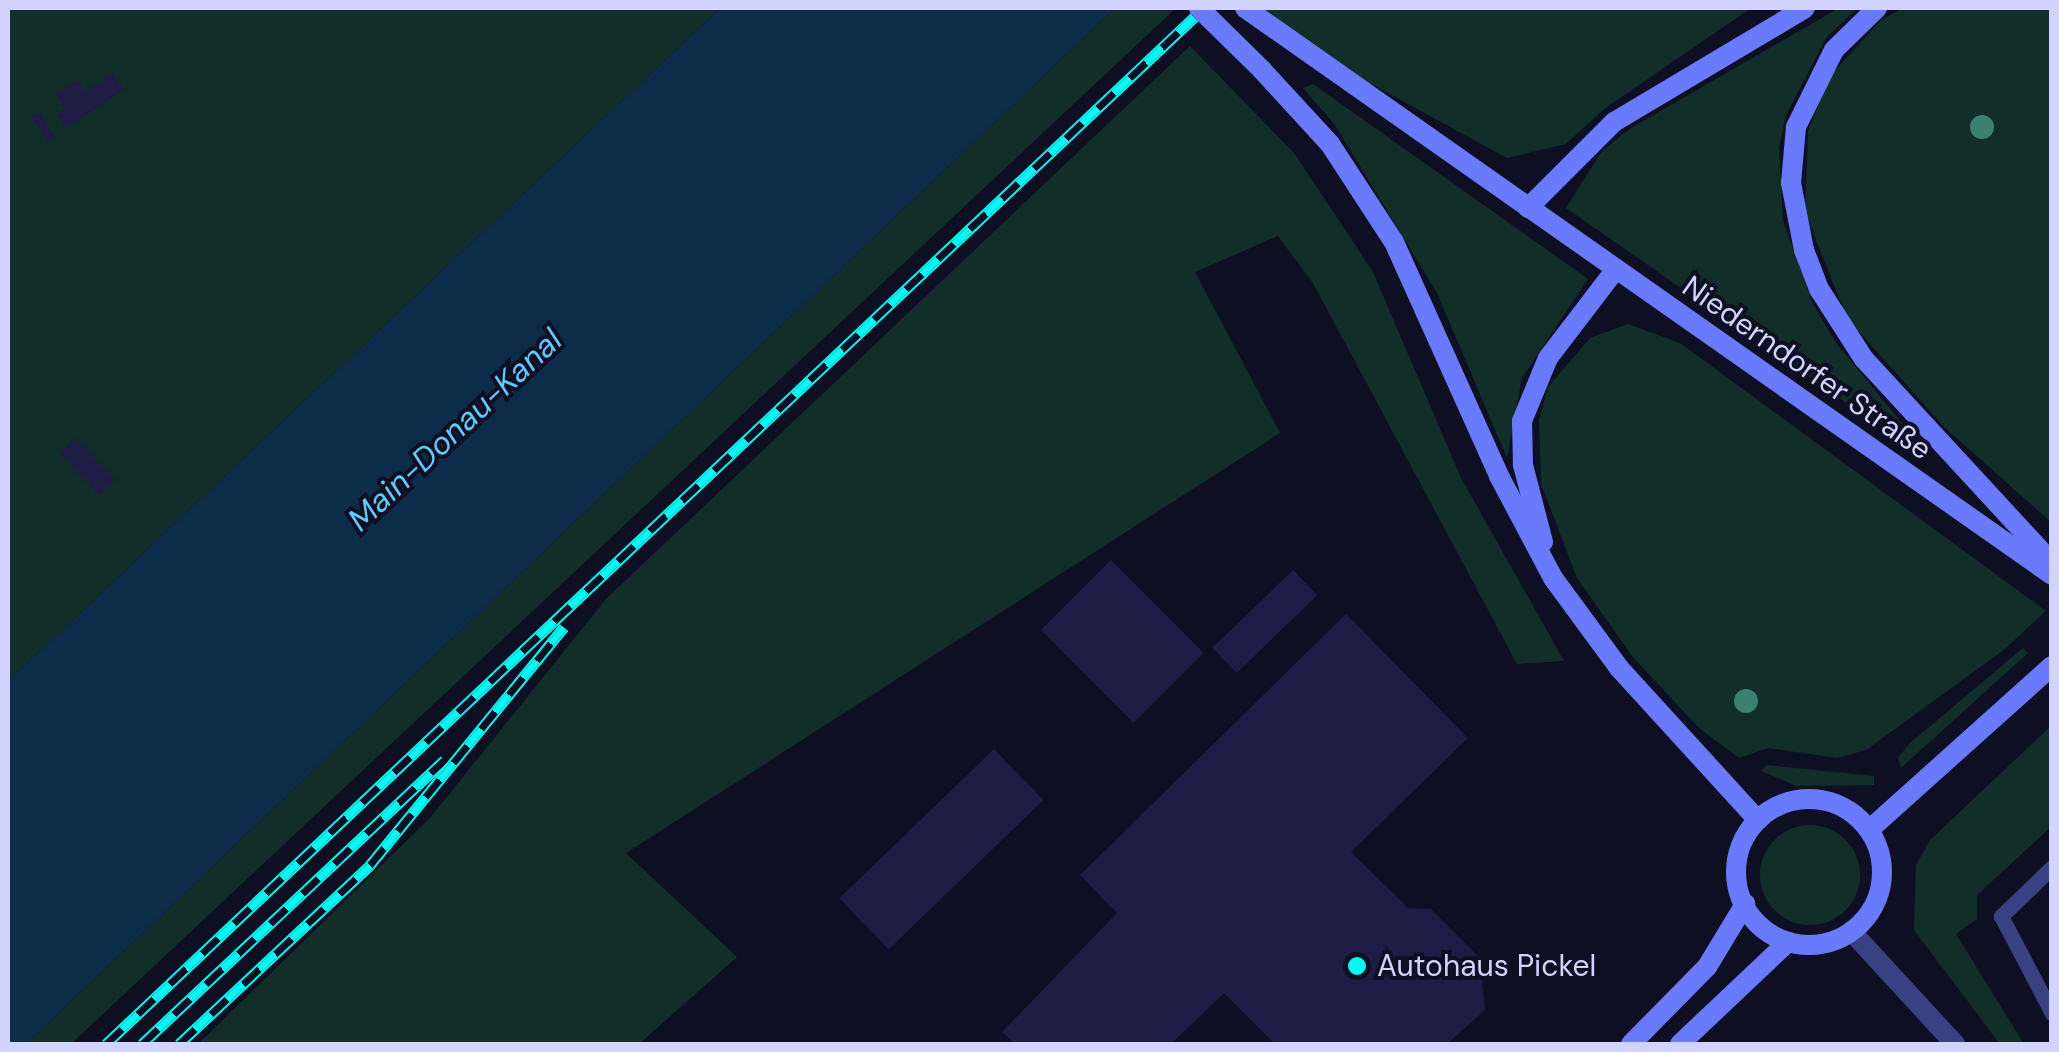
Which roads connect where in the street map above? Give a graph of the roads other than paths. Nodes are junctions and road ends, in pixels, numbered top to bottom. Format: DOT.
graph roads {
  1 [pos="1199,8"];
  2 [pos="1245,8"];
  3 [pos="1806,8"];
  4 [pos="1877,8"];
  5 [pos="1528,208"];
  6 [pos="1616,269"];
  7 [pos="2052,563"];
  8 [pos="2052,576"];
  9 [pos="1553,578"];
  10 [pos="2052,666"];
  11 [pos="1758,820"];
  12 [pos="1869,830"];
  13 [pos="2052,867"];
  14 [pos="1745,904"];
  15 [pos="1851,932"];
  16 [pos="1788,942"];
  17 [pos="2052,1012"];
  18 [pos="1631,1044"];
  19 [pos="1680,1044"];
  20 [pos="1955,1044"];
  1 -- 9 [label="main road, bridge"];
  2 -- 5 [label="main road, Niederndorfer Straße"];
  3 -- 5 [label="main road"];
  4 -- 7 [label="main road"];
  5 -- 6 [label="main road, Niederndorfer Straße"];
  6 -- 8 [label="main road, Niederndorfer Straße"];
  6 -- 9 [label="main road"];
  9 -- 11 [label="main road"];
  10 -- 12 [label="main road"];
  11 -- 12 [label="main road"];
  11 -- 14 [label="main road"];
  12 -- 15 [label="main road"];
  13 -- 17 [label="lane"];
  14 -- 16 [label="main road"];
  14 -- 18 [label="main road"];
  15 -- 16 [label="main road"];
  15 -- 20 [label="street"];
  16 -- 19 [label="main road"];
}
